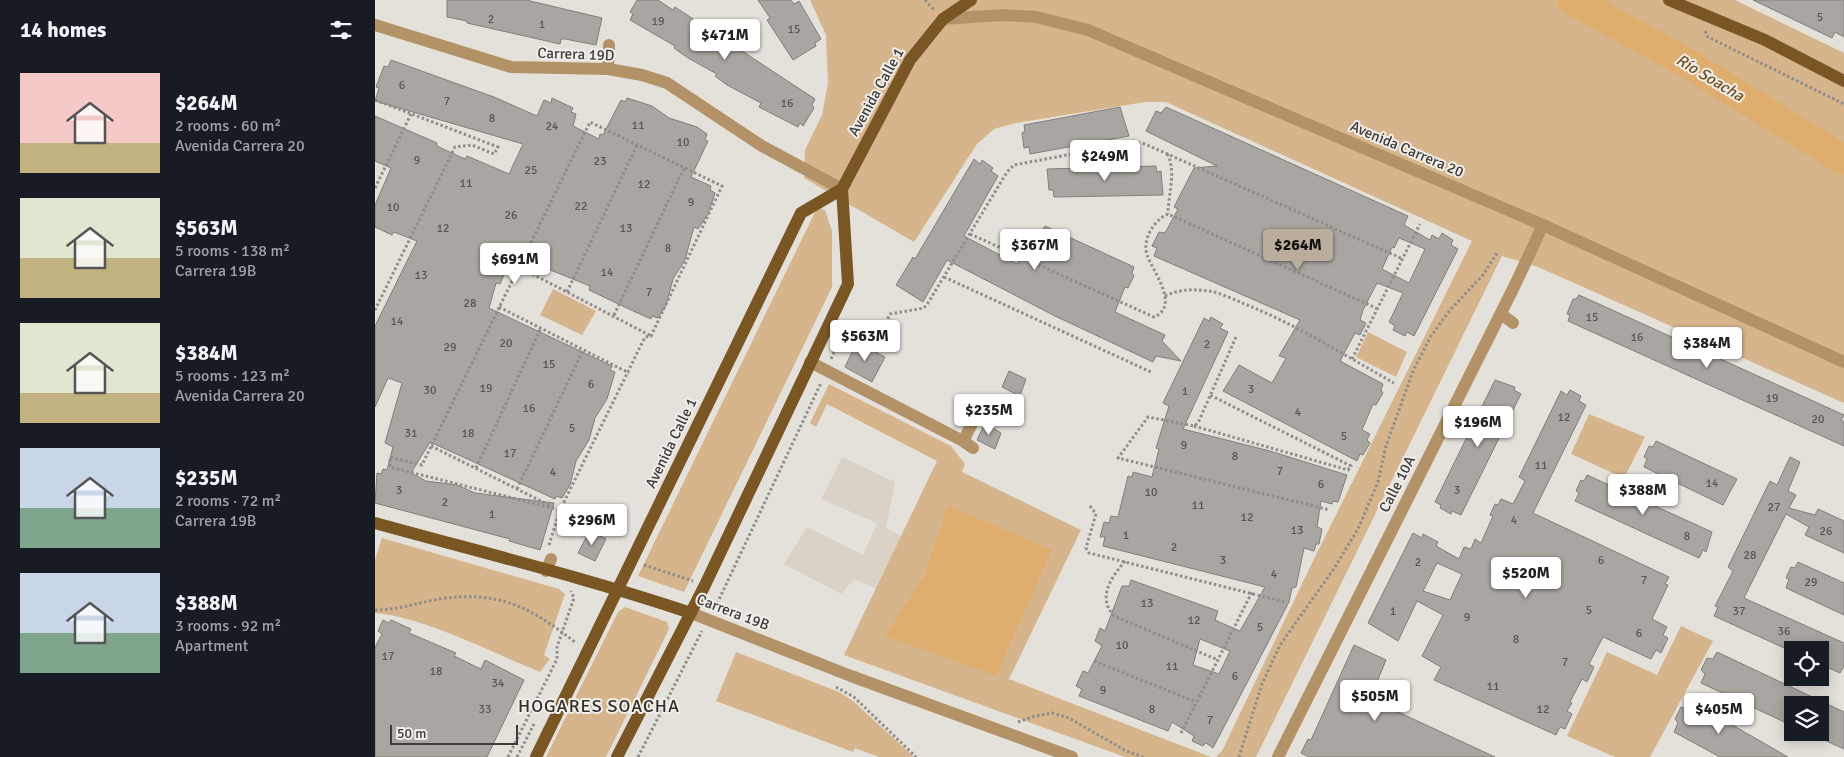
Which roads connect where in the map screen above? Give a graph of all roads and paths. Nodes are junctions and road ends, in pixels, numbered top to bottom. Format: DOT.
graph roads {
  1 [pos="971,0"];
  2 [pos="1669,0"];
  3 [pos="1699,14"];
  4 [pos="943,19"];
  5 [pos="375,25"];
  6 [pos="609,45"];
  7 [pos="609,69"];
  8 [pos="1844,81"];
  9 [pos="375,100"];
  10 [pos="1844,104"];
  11 [pos="411,114"];
  12 [pos="637,145"];
  13 [pos="1167,154"];
  14 [pos="684,168"];
  15 [pos="375,188"];
  16 [pos="842,189"];
  17 [pos="1168,214"];
  18 [pos="1420,224"];
  19 [pos="1543,225"];
  20 [pos="970,234"];
  21 [pos="1497,253"];
  22 [pos="1403,259"];
  23 [pos="519,267"];
  24 [pos="943,277"];
  25 [pos="567,292"];
  26 [pos="1165,296"];
  27 [pos="499,307"];
  28 [pos="1378,309"];
  29 [pos="375,310"];
  30 [pos="1501,314"];
  31 [pos="614,315"];
  32 [pos="848,321"];
  33 [pos="1513,323"];
  34 [pos="541,328"];
  35 [pos="651,336"];
  36 [pos="1236,337"];
  37 [pos="583,350"];
  38 [pos="872,350"];
  39 [pos="1351,359"];
  40 [pos="810,362"];
  41 [pos="1844,362"];
  42 [pos="826,371"];
  43 [pos="1151,372"];
  44 [pos="629,373"];
  45 [pos="1394,383"];
  46 [pos="1209,396"];
  47 [pos="996,401"];
  48 [pos="1193,426"];
  49 [pos="431,446"];
  50 [pos="476,468"];
  51 [pos="517,489"];
  52 [pos="1090,506"];
  53 [pos="560,510"];
  54 [pos="1330,510"];
  55 [pos="375,522"];
  56 [pos="548,559"];
  57 [pos="631,561"];
  58 [pos="1125,561"];
  59 [pos="705,585"];
  60 [pos="570,588"];
  61 [pos="618,589"];
  62 [pos="724,591"];
  63 [pos="1252,592"];
  64 [pos="1285,602"];
  65 [pos="375,610"];
  66 [pos="691,613"];
  67 [pos="708,619"];
  68 [pos="562,632"];
  69 [pos="701,632"];
  70 [pos="708,633"];
  71 [pos="576,643"];
  72 [pos="1218,660"];
  73 [pos="1094,661"];
  74 [pos="830,685"];
  75 [pos="1196,702"];
  76 [pos="999,730"];
  77 [pos="1181,733"];
  78 [pos="508,757"];
  79 [pos="535,757"];
  80 [pos="617,757"];
  81 [pos="638,757"];
  82 [pos="916,757"];
  83 [pos="1072,757"];
  84 [pos="1143,757"];
  85 [pos="1239,757"];
  86 [pos="1278,757"];
  1 -- 4 [label="main road, Avenida Calle 1"];
  2 -- 3 [label="main road"];
  3 -- 8 [label="main road"];
  3 -- 10 [label="path"];
  4 -- 16 [label="main road, Avenida Calle 1"];
  4 -- 19 [label="street, Avenida Carrera 20"];
  5 -- 7 [label="street, Carrera 19D"];
  6 -- 7 [label="street"];
  7 -- 16 [label="street, Carrera 19D"];
  9 -- 11 [label="path"];
  11 -- 15 [label="path"];
  11 -- 29 [label="path"];
  12 -- 14 [label="path"];
  12 -- 23 [label="path"];
  12 -- 25 [label="path"];
  13 -- 17 [label="path"];
  13 -- 20 [label="path"];
  13 -- 22 [label="path"];
  14 -- 31 [label="path"];
  14 -- 35 [label="path"];
  16 -- 40 [label="main road"];
  16 -- 57 [label="main road, Avenida Calle 1"];
  17 -- 26 [label="path"];
  17 -- 28 [label="path"];
  18 -- 22 [label="path"];
  19 -- 30 [label="street, Calle 10A"];
  19 -- 41 [label="street, Avenida Carrera 20"];
  20 -- 24 [label="path"];
  20 -- 26 [label="path"];
  21 -- 85 [label="path"];
  22 -- 28 [label="path"];
  23 -- 25 [label="path"];
  23 -- 27 [label="path"];
  24 -- 38 [label="path"];
  24 -- 43 [label="path"];
  25 -- 31 [label="path"];
  26 -- 39 [label="path"];
  27 -- 34 [label="path"];
  27 -- 49 [label="path"];
  28 -- 39 [label="path"];
  30 -- 33 [label="street"];
  30 -- 86 [label="street, Calle 10A"];
  31 -- 35 [label="path"];
  32 -- 42 [label="path"];
  34 -- 37 [label="path"];
  34 -- 50 [label="path"];
  35 -- 44 [label="path"];
  36 -- 46 [label="path"];
  37 -- 44 [label="path"];
  37 -- 51 [label="path"];
  39 -- 45 [label="path"];
  40 -- 42 [label="street"];
  40 -- 59 [label="main road"];
  42 -- 47 [label="street"];
  42 -- 62 [label="path"];
  44 -- 53 [label="path"];
  46 -- 48 [label="path"];
  46 -- 48 [label="path"];
  48 -- 54 [label="path"];
  49 -- 50 [label="path"];
  49 -- 53 [label="path"];
  50 -- 51 [label="path"];
  51 -- 53 [label="path"];
  52 -- 58 [label="path"];
  53 -- 56 [label="path"];
  55 -- 56 [label="main road, Carrera 19B"];
  56 -- 61 [label="main road, Carrera 19B"];
  57 -- 59 [label="path"];
  57 -- 61 [label="main road, Avenida Calle 1"];
  58 -- 63 [label="path"];
  58 -- 72 [label="path"];
  59 -- 62 [label="path"];
  59 -- 66 [label="main road"];
  60 -- 68 [label="path"];
  61 -- 66 [label="main road, Carrera 19B"];
  61 -- 79 [label="main road, Avenida Calle 1"];
  62 -- 67 [label="path"];
  63 -- 64 [label="path"];
  63 -- 72 [label="path"];
  65 -- 68 [label="path"];
  66 -- 67 [label="street, Carrera 19B"];
  66 -- 80 [label="main road"];
  67 -- 69 [label="path"];
  67 -- 76 [label="street, Carrera 19B"];
  68 -- 71 [label="path"];
  68 -- 78 [label="path"];
  69 -- 70 [label="path"];
  69 -- 81 [label="path"];
  72 -- 75 [label="path"];
  73 -- 75 [label="path"];
  74 -- 82 [label="path"];
  75 -- 77 [label="path"];
  76 -- 83 [label="street, Carrera 19B"];
  76 -- 84 [label="path"];
}
